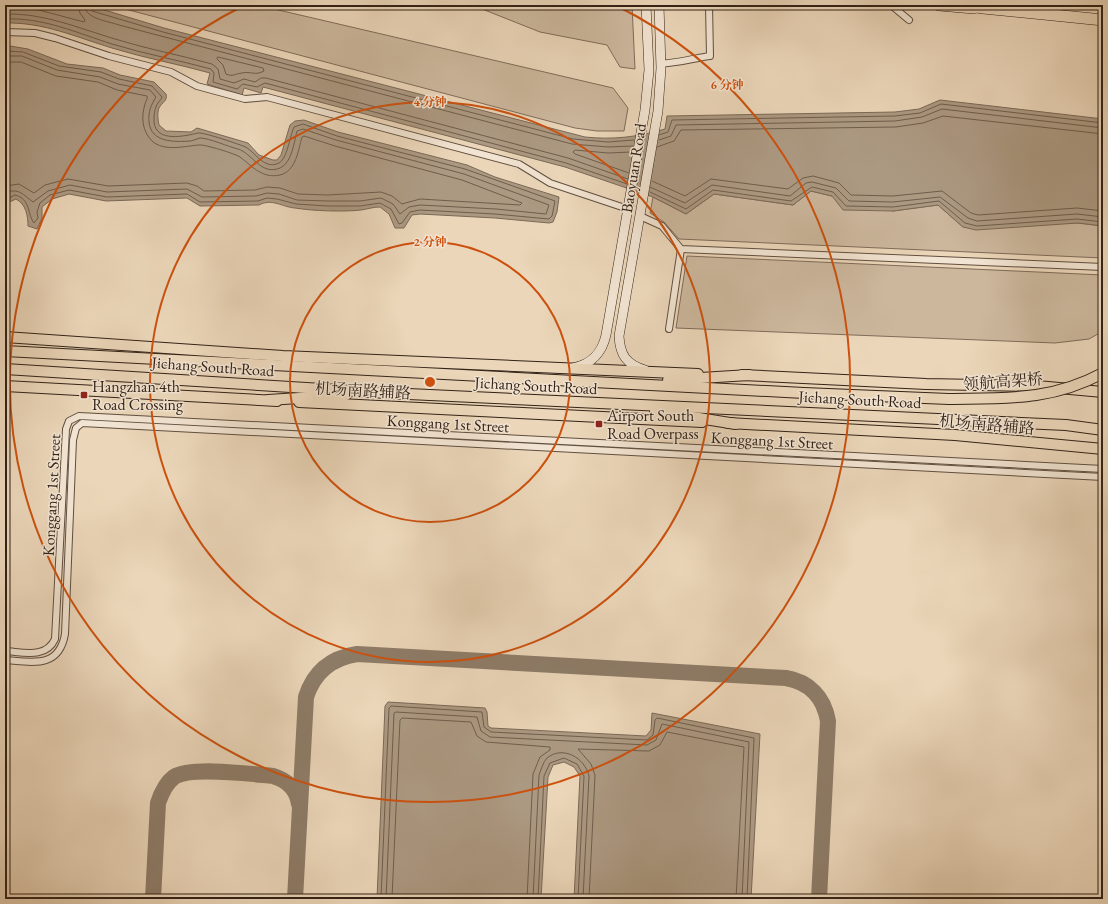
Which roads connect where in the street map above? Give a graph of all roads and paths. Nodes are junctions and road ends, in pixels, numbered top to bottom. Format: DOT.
graph roads {
  1 [pos="646,5"];
  2 [pos="659,5"];
  3 [pos="709,5"];
  4 [pos="891,5"];
  5 [pos="939,5"];
  6 [pos="966,5"];
  7 [pos="972,5"];
  8 [pos="983,8"];
  9 [pos="909,20"];
  10 [pos="1103,20"];
  11 [pos="5,32"];
  12 [pos="661,63"];
  13 [pos="628,209"];
  14 [pos="640,216"];
  15 [pos="681,249"];
  16 [pos="1103,268"];
  17 [pos="669,329"];
  18 [pos="606,335"];
  19 [pos="619,336"];
  20 [pos="6,339"];
  21 [pos="5,351"];
  22 [pos="82,355"];
  23 [pos="5,368"];
  24 [pos="556,369"];
  25 [pos="81,373"];
  26 [pos="660,373"];
  27 [pos="1103,373"];
  28 [pos="5,374"];
  29 [pos="750,376"];
  30 [pos="5,382"];
  31 [pos="610,383"];
  32 [pos="5,386"];
  33 [pos="35,388"];
  34 [pos="1103,392"];
  35 [pos="387,393"];
  36 [pos="804,393"];
  37 [pos="268,400"];
  38 [pos="610,403"];
  39 [pos="736,424"];
  40 [pos="1103,430"];
  41 [pos="1103,449"];
  42 [pos="1103,470"];
  43 [pos="1103,477"];
  44 [pos="5,651"];
  45 [pos="5,660"];
  1 -- 13 [label="main road, Baoyuan Road"];
  2 -- 12 [label="main road, Baoyuan Road"];
  3 -- 12 [label="street"];
  4 -- 9 [label="street"];
  5 -- 8 [label="highway"];
  6 -- 8 [label="highway"];
  7 -- 8 [label="highway"];
  8 -- 10 [label="highway"];
  11 -- 13 [label="street"];
  12 -- 14 [label="main road, Baoyuan Road"];
  13 -- 18 [label="main road, Baoyuan Road"];
  14 -- 15 [label="street"];
  14 -- 19 [label="main road, Baoyuan Road"];
  15 -- 16 [label="street"];
  15 -- 17 [label="street"];
  18 -- 19 [label="main road"];
  18 -- 24 [label="main road, Baoyuan Road"];
  19 -- 26 [label="main road"];
  20 -- 22 [label="main road"];
  20 -- 24 [label="main road, 机场南路辅路"];
  21 -- 22 [label="main road, Jichang South Road"];
  22 -- 31 [label="main road, Jichang South Road"];
  23 -- 25 [label="main road, Jichang South Road"];
  24 -- 26 [label="main road, 机场南路辅路"];
  25 -- 28 [label="main road"];
  25 -- 35 [label="main road, Jichang South Road"];
  26 -- 29 [label="main road, 机场南路辅路"];
  27 -- 36 [label="main road, 领航高架桥, bridge"];
  29 -- 31 [label="main road"];
  29 -- 34 [label="main road, 机场南路辅路"];
  30 -- 33 [label="main road"];
  31 -- 36 [label="main road, Jichang South Road"];
  32 -- 33 [label="main road, 机场南路辅路"];
  33 -- 37 [label="main road, 机场南路辅路"];
  35 -- 37 [label="main road"];
  35 -- 38 [label="main road, Jichang South Road"];
  37 -- 39 [label="main road, 机场南路辅路"];
  38 -- 39 [label="main road"];
  38 -- 40 [label="main road, Jichang South Road"];
  39 -- 41 [label="main road, 机场南路辅路"];
  42 -- 44 [label="street, Konggang 1st Street"];
  43 -- 45 [label="street, Konggang 1st Street"];
}
